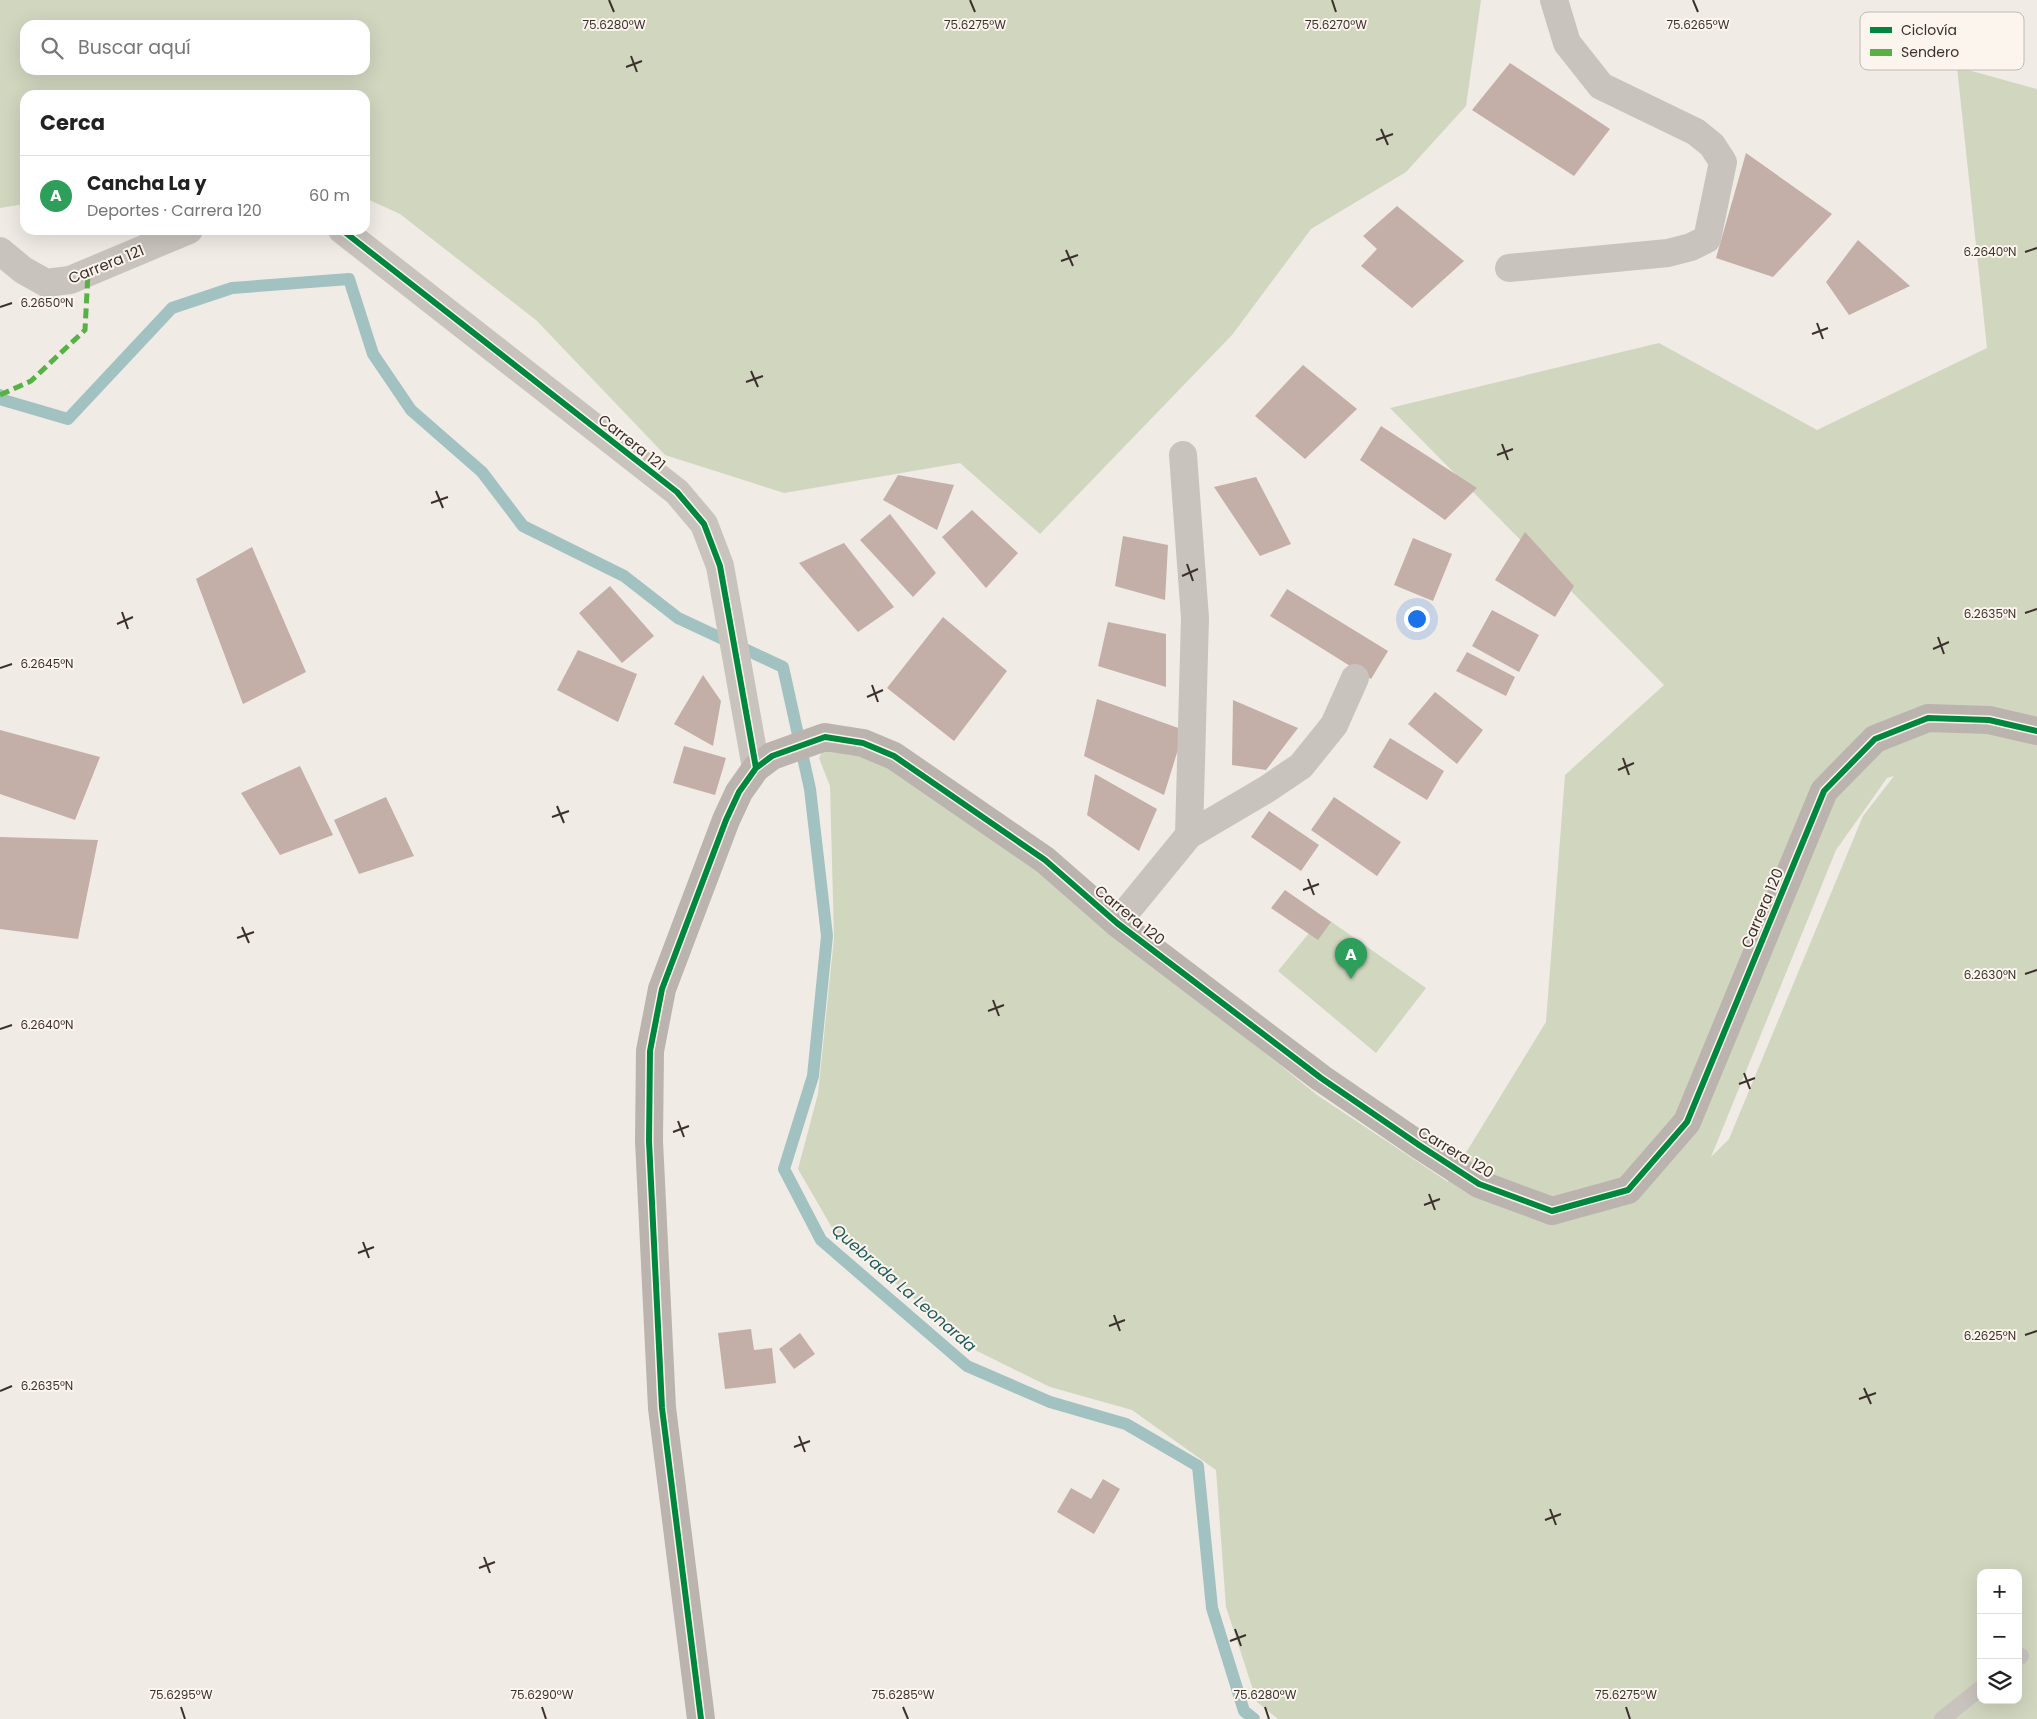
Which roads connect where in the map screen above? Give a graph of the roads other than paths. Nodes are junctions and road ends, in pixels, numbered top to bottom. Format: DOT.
graph roads {
  1 [pos="1554,0"];
  2 [pos="177,235"];
  3 [pos="348,235"];
  4 [pos="0,251"];
  5 [pos="1509,268"];
  6 [pos="1183,455"];
  7 [pos="1355,678"];
  8 [pos="2037,731"];
  9 [pos="764,762"];
  10 [pos="1189,835"];
  11 [pos="1118,923"];
  12 [pos="1977,1691"];
  13 [pos="701,1719"];
  14 [pos="1942,1719"];
  1 -- 5 [label="street"];
  2 -- 4 [label="street, Carrera 121"];
  3 -- 9 [label="street, Carrera 121"];
  6 -- 10 [label="street"];
  7 -- 10 [label="street"];
  8 -- 11 [label="street, Carrera 120"];
  9 -- 11 [label="street, Carrera 120"];
  9 -- 13 [label="street"];
  10 -- 11 [label="street"];
  12 -- 14 [label="lane"];
}
